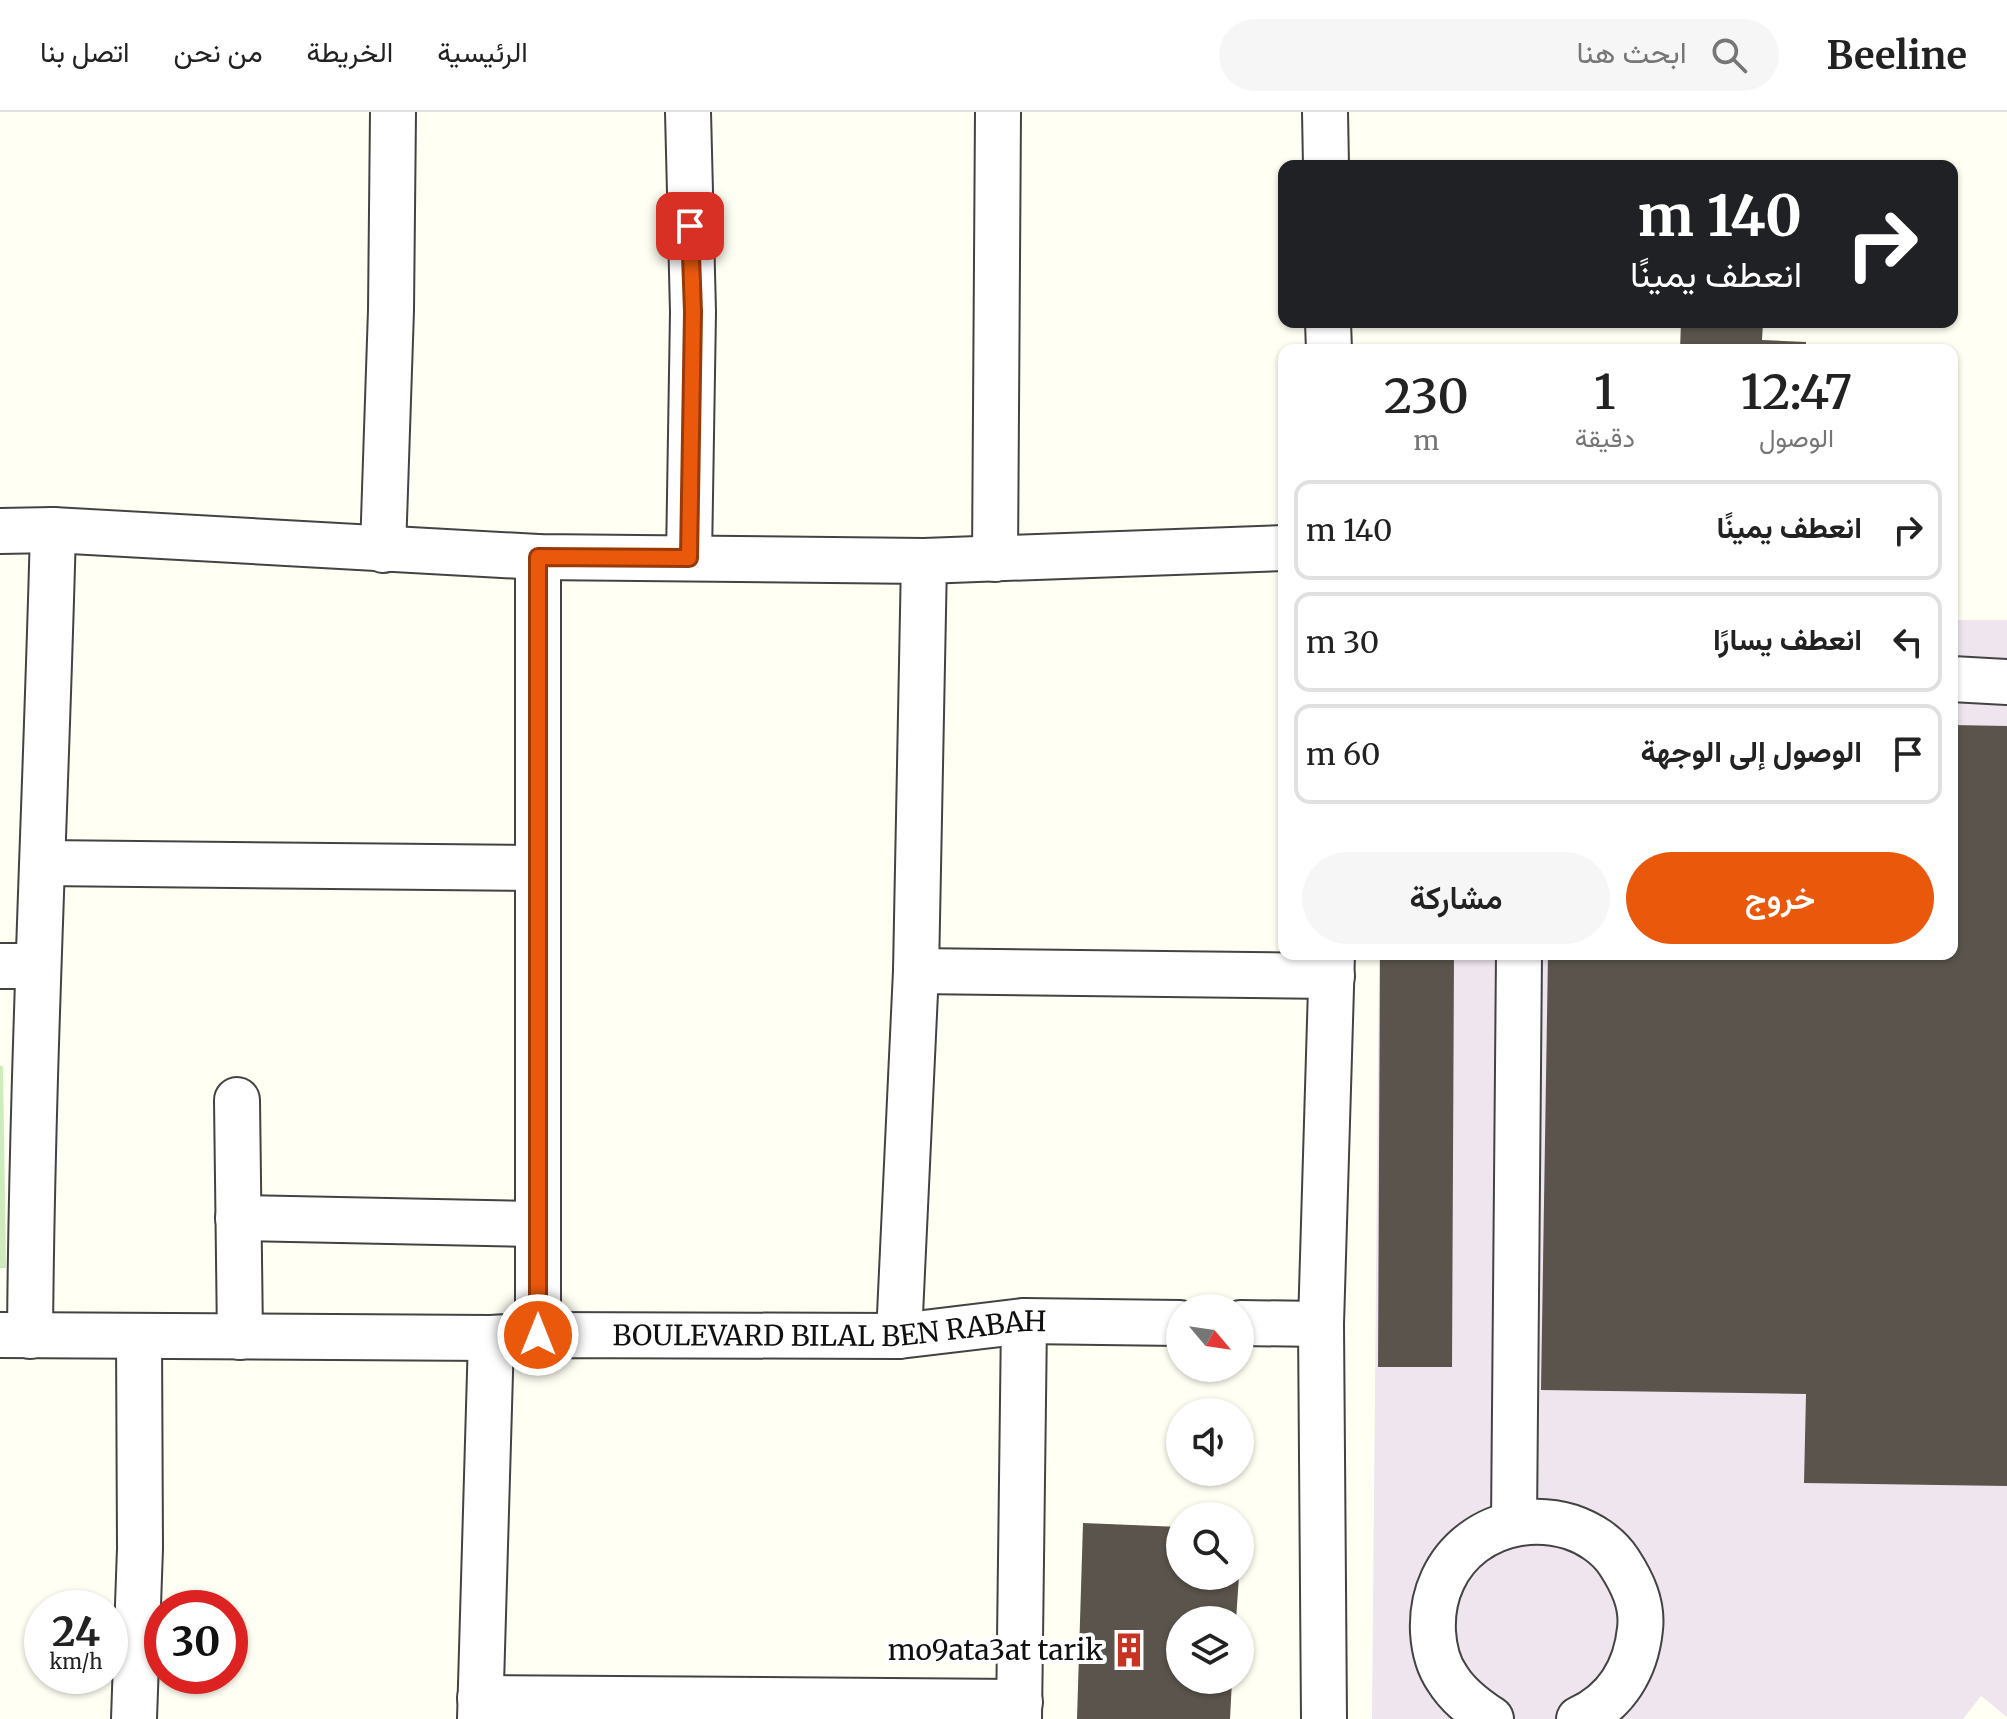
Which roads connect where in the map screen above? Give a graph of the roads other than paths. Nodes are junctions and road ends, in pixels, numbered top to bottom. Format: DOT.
graph roads {
  1 [pos="393,112"];
  2 [pos="688,112"];
  3 [pos="998,112"];
  4 [pos="1325,112"];
  5 [pos="1326,160"];
  6 [pos="53,530"];
  7 [pos="0,531"];
  8 [pos="1278,548"];
  9 [pos="383,550"];
  10 [pos="538,557"];
  11 [pos="689,558"];
  12 [pos="995,559"];
  13 [pos="924,561"];
  14 [pos="1958,679"];
  15 [pos="2007,682"];
  16 [pos="43,863"];
  17 [pos="536,868"];
  18 [pos="1519,960"];
  19 [pos="1332,965"];
  20 [pos="18,966"];
  21 [pos="916,971"];
  22 [pos="237,1100"];
  23 [pos="238,1218"];
  24 [pos="537,1224"];
  25 [pos="1024,1321"];
  26 [pos="1166,1323"];
  27 [pos="1254,1323"];
  28 [pos="1321,1324"];
  29 [pos="15,1335"];
  30 [pos="538,1335"];
  31 [pos="899,1336"];
  32 [pos="139,1337"];
  33 [pos="240,1337"];
  34 [pos="491,1338"];
  35 [pos="1514,1523"];
  36 [pos="480,1708"];
  37 [pos="1019,1711"];
  38 [pos="134,1719"];
  39 [pos="1324,1719"];
  40 [pos="1491,1719"];
  41 [pos="1579,1719"];
  1 -- 9 [label="street"];
  2 -- 11 [label="street"];
  3 -- 12 [label="street"];
  4 -- 5 [label="street"];
  6 -- 7 [label="street"];
  6 -- 9 [label="street"];
  6 -- 16 [label="street"];
  8 -- 12 [label="street"];
  9 -- 10 [label="street"];
  10 -- 11 [label="street"];
  10 -- 17 [label="street"];
  11 -- 13 [label="street"];
  12 -- 13 [label="street"];
  13 -- 21 [label="street"];
  14 -- 15 [label="street"];
  16 -- 17 [label="street"];
  16 -- 20 [label="street"];
  17 -- 24 [label="street"];
  18 -- 35 [label="street"];
  19 -- 21 [label="street"];
  19 -- 28 [label="street"];
  20 -- 29 [label="street"];
  21 -- 31 [label="street"];
  22 -- 23 [label="street"];
  23 -- 24 [label="street"];
  23 -- 33 [label="street"];
  24 -- 30 [label="street"];
  25 -- 26 [label="street, BOULEVARD BILAL BEN RABAH"];
  25 -- 31 [label="street, BOULEVARD BILAL BEN RABAH"];
  25 -- 37 [label="street"];
  27 -- 28 [label="street"];
  28 -- 39 [label="street"];
  29 -- 32 [label="street, BOULEVARD BILAL BEN RABAH"];
  30 -- 31 [label="street, BOULEVARD BILAL BEN RABAH"];
  30 -- 34 [label="street, BOULEVARD BILAL BEN RABAH"];
  32 -- 33 [label="street, BOULEVARD BILAL BEN RABAH"];
  32 -- 38 [label="street"];
  33 -- 34 [label="street, BOULEVARD BILAL BEN RABAH"];
  34 -- 36 [label="street"];
  35 -- 40 [label="street"];
  35 -- 41 [label="street"];
  36 -- 37 [label="street"];
}
